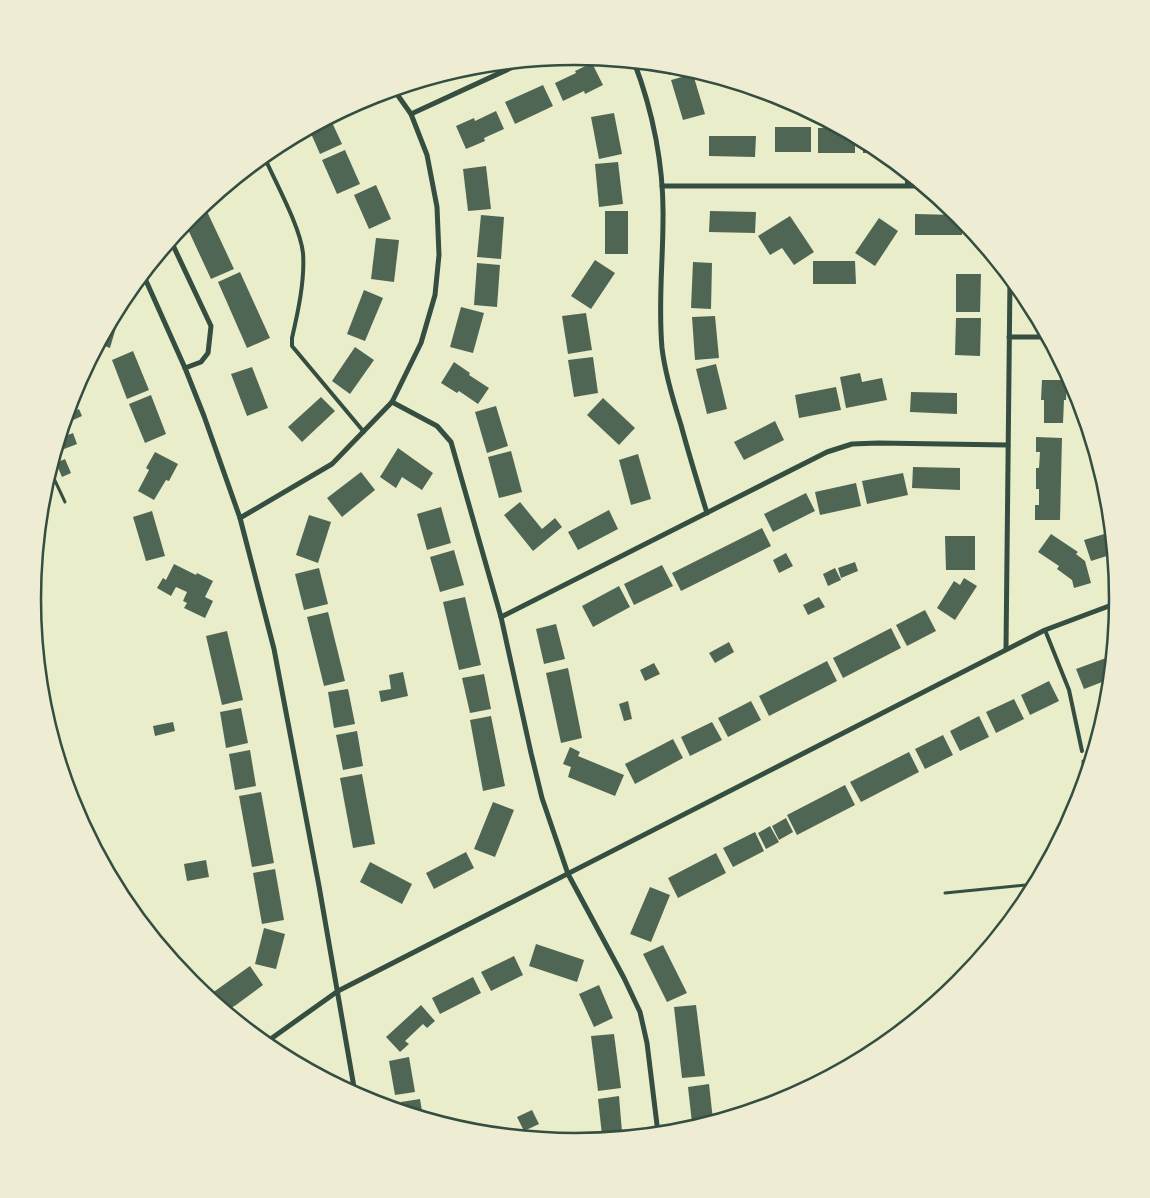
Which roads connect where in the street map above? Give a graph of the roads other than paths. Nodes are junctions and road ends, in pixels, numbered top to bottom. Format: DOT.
graph roads {
  1 [pos="636,69"];
  2 [pos="507,70"];
  3 [pos="398,96"];
  4 [pos="411,114"];
  5 [pos="267,163"];
  6 [pos="907,182"];
  7 [pos="662,186"];
  8 [pos="907,186"];
  9 [pos="912,186"];
  10 [pos="174,247"];
  11 [pos="146,282"];
  12 [pos="1010,290"];
  13 [pos="1010,337"];
  14 [pos="1040,337"];
  15 [pos="185,368"];
  16 [pos="392,402"];
  17 [pos="364,432"];
  18 [pos="1008,446"];
  19 [pos="707,513"];
  20 [pos="240,518"];
  21 [pos="1109,606"];
  22 [pos="502,617"];
  23 [pos="1045,630"];
  24 [pos="1006,649"];
  25 [pos="1082,751"];
  26 [pos="568,874"];
  27 [pos="338,991"];
  28 [pos="272,1038"];
  29 [pos="354,1084"];
  30 [pos="657,1126"];
  1 -- 7 [label="street"];
  2 -- 4 [label="street"];
  3 -- 4 [label="street"];
  4 -- 16 [label="street"];
  5 -- 17 [label="lane"];
  6 -- 8 [label="lane"];
  7 -- 8 [label="street"];
  7 -- 19 [label="street"];
  8 -- 9 [label="street"];
  10 -- 15 [label="street"];
  11 -- 15 [label="street"];
  12 -- 13 [label="street"];
  13 -- 14 [label="street"];
  13 -- 18 [label="street"];
  15 -- 20 [label="street"];
  16 -- 17 [label="street"];
  16 -- 22 [label="street"];
  17 -- 20 [label="street"];
  18 -- 19 [label="street"];
  18 -- 24 [label="street"];
  19 -- 22 [label="street"];
  20 -- 27 [label="street"];
  21 -- 23 [label="street"];
  22 -- 26 [label="street"];
  23 -- 24 [label="street"];
  23 -- 25 [label="lane"];
  24 -- 26 [label="street"];
  26 -- 27 [label="street"];
  26 -- 30 [label="street"];
  27 -- 28 [label="street"];
  27 -- 29 [label="street"];
}
